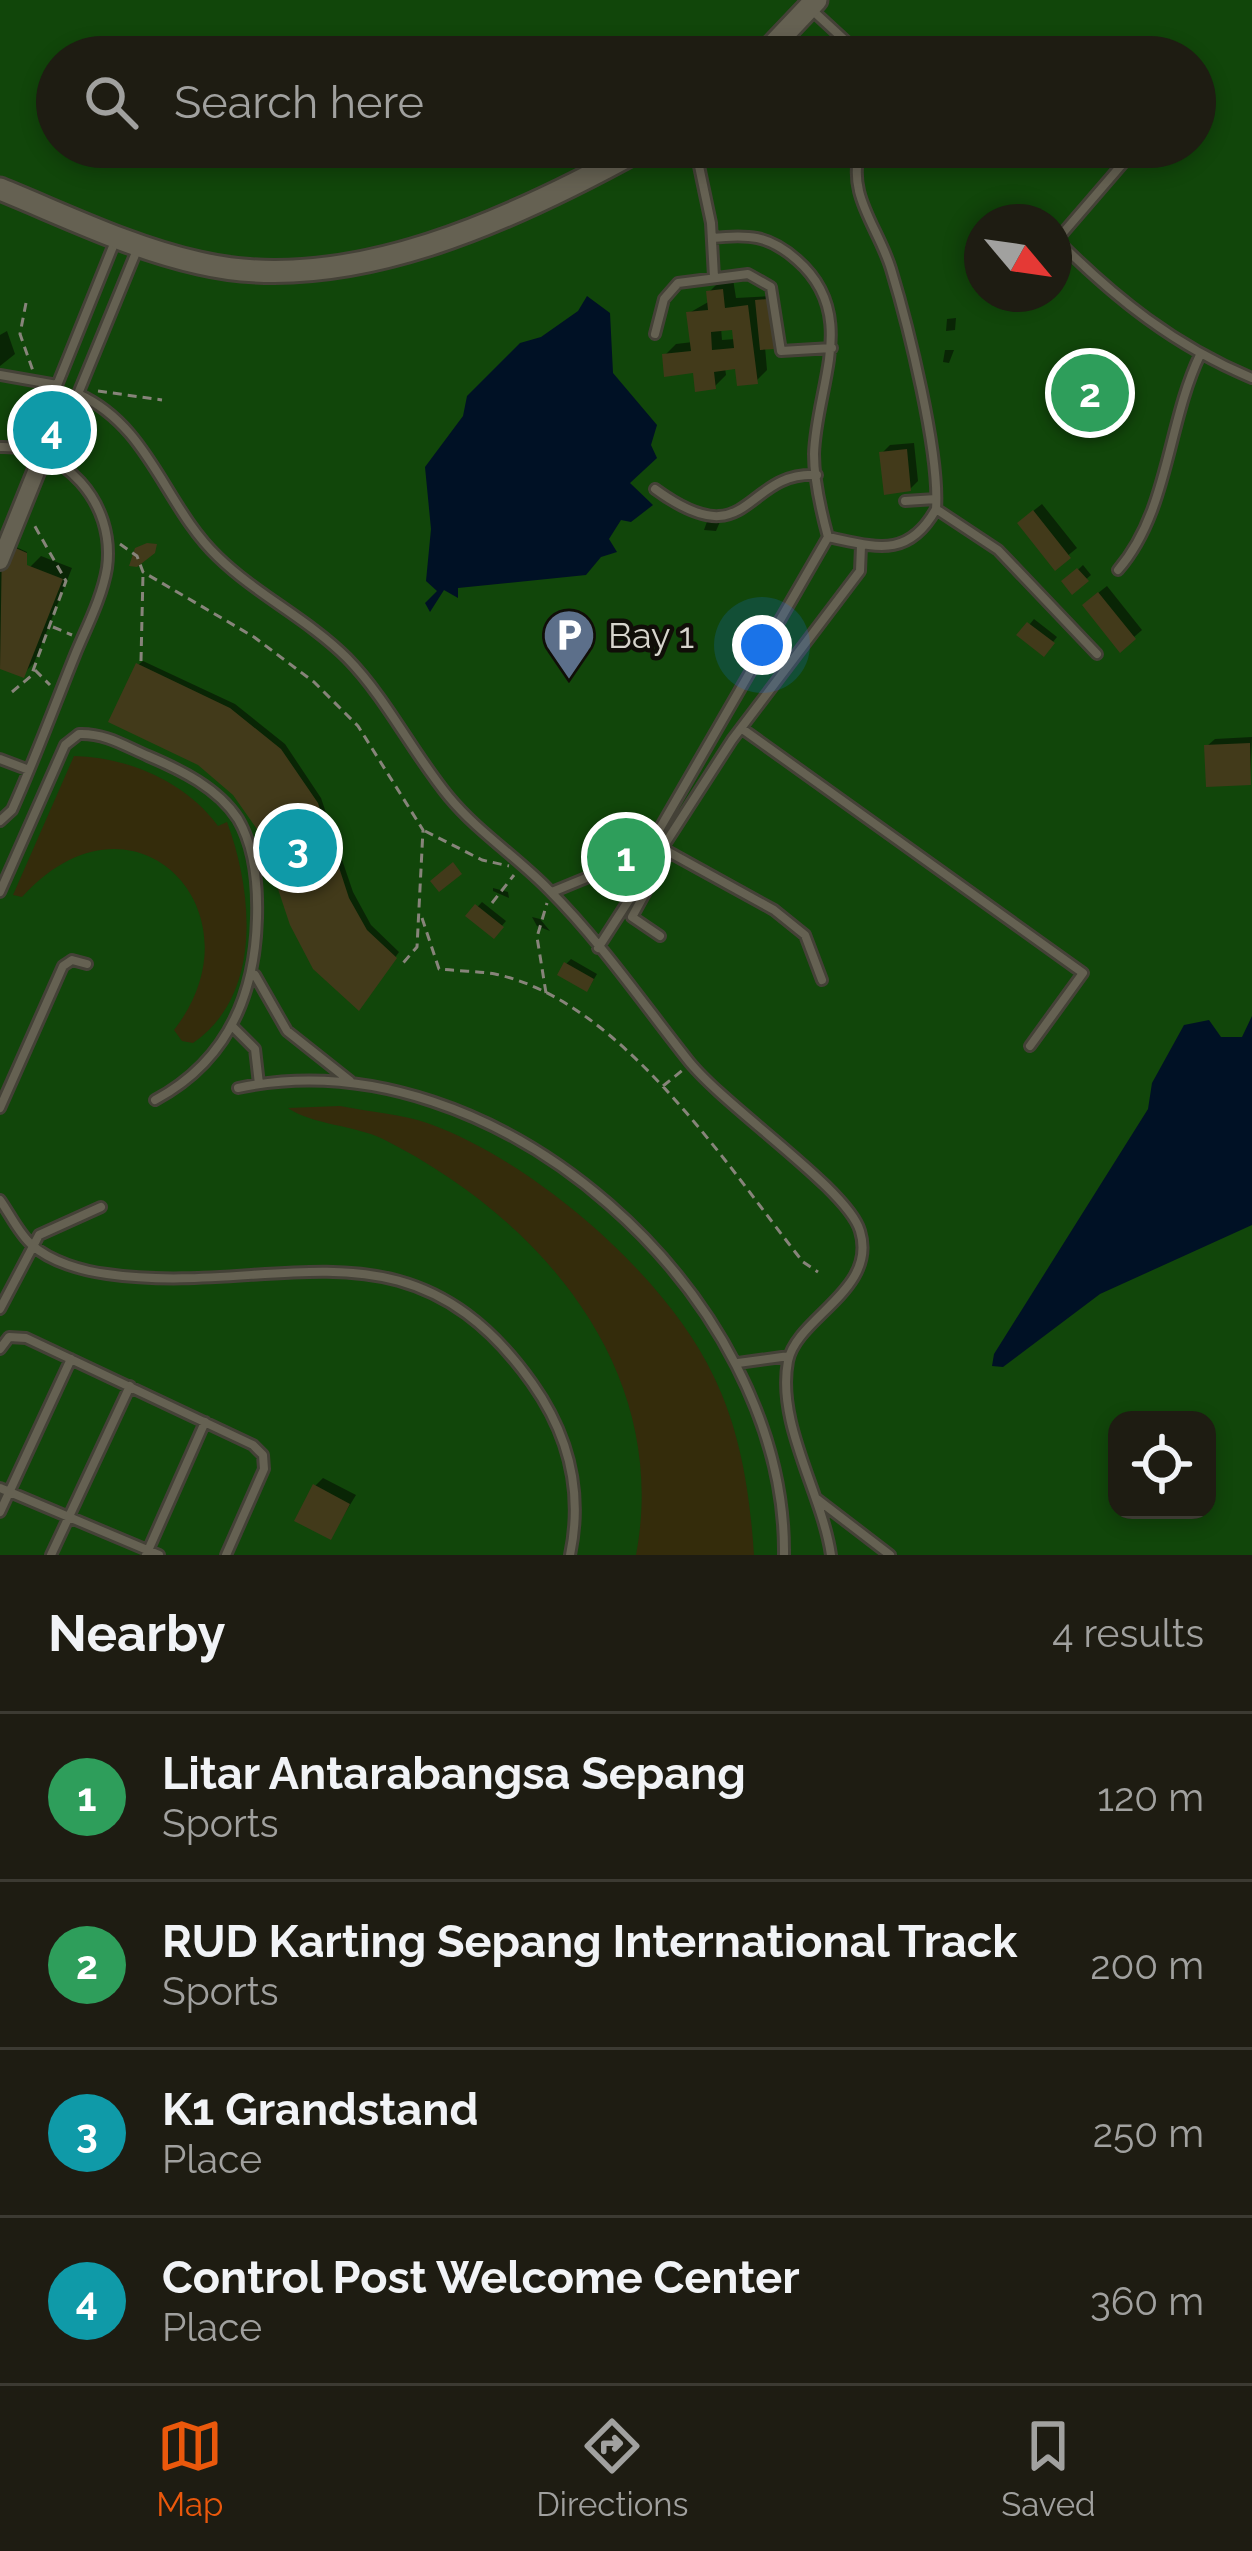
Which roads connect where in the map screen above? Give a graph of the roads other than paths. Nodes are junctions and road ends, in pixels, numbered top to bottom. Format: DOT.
graph roads {
  1 [pos="813,4"];
  2 [pos="782,36"];
  3 [pos="843,36"];
  4 [pos="600,168"];
  5 [pos="699,168"];
  6 [pos="859,168"];
  7 [pos="1119,168"];
  8 [pos="0,189"];
  9 [pos="1072,223"];
  10 [pos="117,236"];
  11 [pos="712,238"];
  12 [pos="140,243"];
  13 [pos="1072,256"];
  14 [pos="714,277"];
  15 [pos="655,334"];
  16 [pos="832,348"];
  17 [pos="1200,355"];
  18 [pos="0,375"];
  19 [pos="1252,378"];
  20 [pos="57,385"];
  21 [pos="78,394"];
  22 [pos="45,415"];
  23 [pos="67,423"];
  24 [pos="0,447"];
  25 [pos="43,452"];
  26 [pos="817,475"];
  27 [pos="656,489"];
  28 [pos="905,501"];
  29 [pos="936,504"];
  30 [pos="827,537"];
  31 [pos="861,546"];
  32 [pos="0,561"];
  33 [pos="1118,570"];
  34 [pos="1097,654"];
  35 [pos="741,728"];
  36 [pos="0,759"];
  37 [pos="29,770"];
  38 [pos="0,821"];
  39 [pos="660,847"];
  40 [pos="0,892"];
  41 [pos="552,892"];
  42 [pos="660,936"];
  43 [pos="598,948"];
  44 [pos="87,964"];
  45 [pos="254,974"];
  46 [pos="822,980"];
  47 [pos="232,1027"];
  48 [pos="1030,1046"];
  49 [pos="350,1081"];
  50 [pos="260,1084"];
  51 [pos="238,1088"];
  52 [pos="155,1100"];
  53 [pos="0,1108"];
  54 [pos="495,1126"];
  55 [pos="523,1149"];
  56 [pos="0,1200"];
  57 [pos="101,1208"];
  58 [pos="31,1244"];
  59 [pos="697,1301"];
  60 [pos="0,1309"];
  61 [pos="708,1326"];
  62 [pos="0,1349"];
  63 [pos="789,1356"];
  64 [pos="71,1359"];
  65 [pos="738,1363"];
  66 [pos="130,1386"];
  67 [pos="205,1422"];
  68 [pos="5,1488"];
  69 [pos="816,1498"];
  70 [pos="0,1512"];
  71 [pos="70,1514"];
  72 [pos="147,1552"];
  73 [pos="51,1555"];
  74 [pos="159,1555"];
  75 [pos="226,1555"];
  76 [pos="570,1555"];
  77 [pos="784,1555"];
  78 [pos="831,1555"];
  79 [pos="890,1555"];
  1 -- 2 [label="street"];
  1 -- 3 [label="lane"];
  4 -- 12 [label="street"];
  5 -- 11 [label="lane"];
  6 -- 29 [label="lane"];
  7 -- 9 [label="lane"];
  8 -- 10 [label="street"];
  10 -- 12 [label="street"];
  10 -- 20 [label="lane"];
  11 -- 14 [label="lane"];
  11 -- 16 [label="lane"];
  12 -- 21 [label="lane"];
  13 -- 17 [label="lane"];
  14 -- 15 [label="lane"];
  14 -- 16 [label="lane"];
  16 -- 26 [label="lane"];
  17 -- 19 [label="lane"];
  17 -- 33 [label="lane"];
  18 -- 20 [label="lane"];
  20 -- 22 [label="lane"];
  21 -- 23 [label="lane"];
  21 -- 41 [label="lane"];
  22 -- 23 [label="lane"];
  22 -- 25 [label="lane"];
  23 -- 25 [label="lane"];
  24 -- 25 [label="lane"];
  25 -- 32 [label="street"];
  25 -- 37 [label="lane"];
  26 -- 27 [label="lane"];
  26 -- 30 [label="lane"];
  28 -- 29 [label="lane"];
  29 -- 31 [label="lane"];
  29 -- 34 [label="lane"];
  30 -- 31 [label="lane"];
  30 -- 39 [label="lane"];
  31 -- 35 [label="lane"];
  35 -- 39 [label="lane"];
  35 -- 48 [label="lane"];
  36 -- 37 [label="lane"];
  37 -- 38 [label="lane"];
  39 -- 41 [label="lane"];
  39 -- 42 [label="lane"];
  39 -- 43 [label="lane"];
  39 -- 46 [label="lane"];
  40 -- 45 [label="lane"];
  41 -- 43 [label="lane"];
  43 -- 63 [label="lane"];
  44 -- 53 [label="lane"];
  45 -- 47 [label="lane"];
  45 -- 49 [label="lane"];
  47 -- 50 [label="lane"];
  47 -- 52 [label="lane"];
  49 -- 50 [label="lane"];
  49 -- 54 [label="lane"];
  50 -- 51 [label="lane"];
  54 -- 55 [label="lane"];
  54 -- 59 [label="lane"];
  56 -- 58 [label="lane"];
  57 -- 58 [label="lane"];
  58 -- 60 [label="lane"];
  58 -- 76 [label="lane"];
  59 -- 61 [label="lane"];
  59 -- 65 [label="lane"];
  62 -- 64 [label="lane"];
  63 -- 65 [label="lane"];
  63 -- 69 [label="lane"];
  64 -- 66 [label="lane"];
  64 -- 68 [label="lane"];
  65 -- 77 [label="lane"];
  66 -- 67 [label="lane"];
  66 -- 71 [label="lane"];
  67 -- 72 [label="lane"];
  67 -- 75 [label="lane"];
  68 -- 70 [label="lane"];
  68 -- 71 [label="lane"];
  69 -- 78 [label="lane"];
  69 -- 79 [label="lane"];
  71 -- 72 [label="lane"];
  71 -- 73 [label="lane"];
  72 -- 74 [label="lane"];
}
